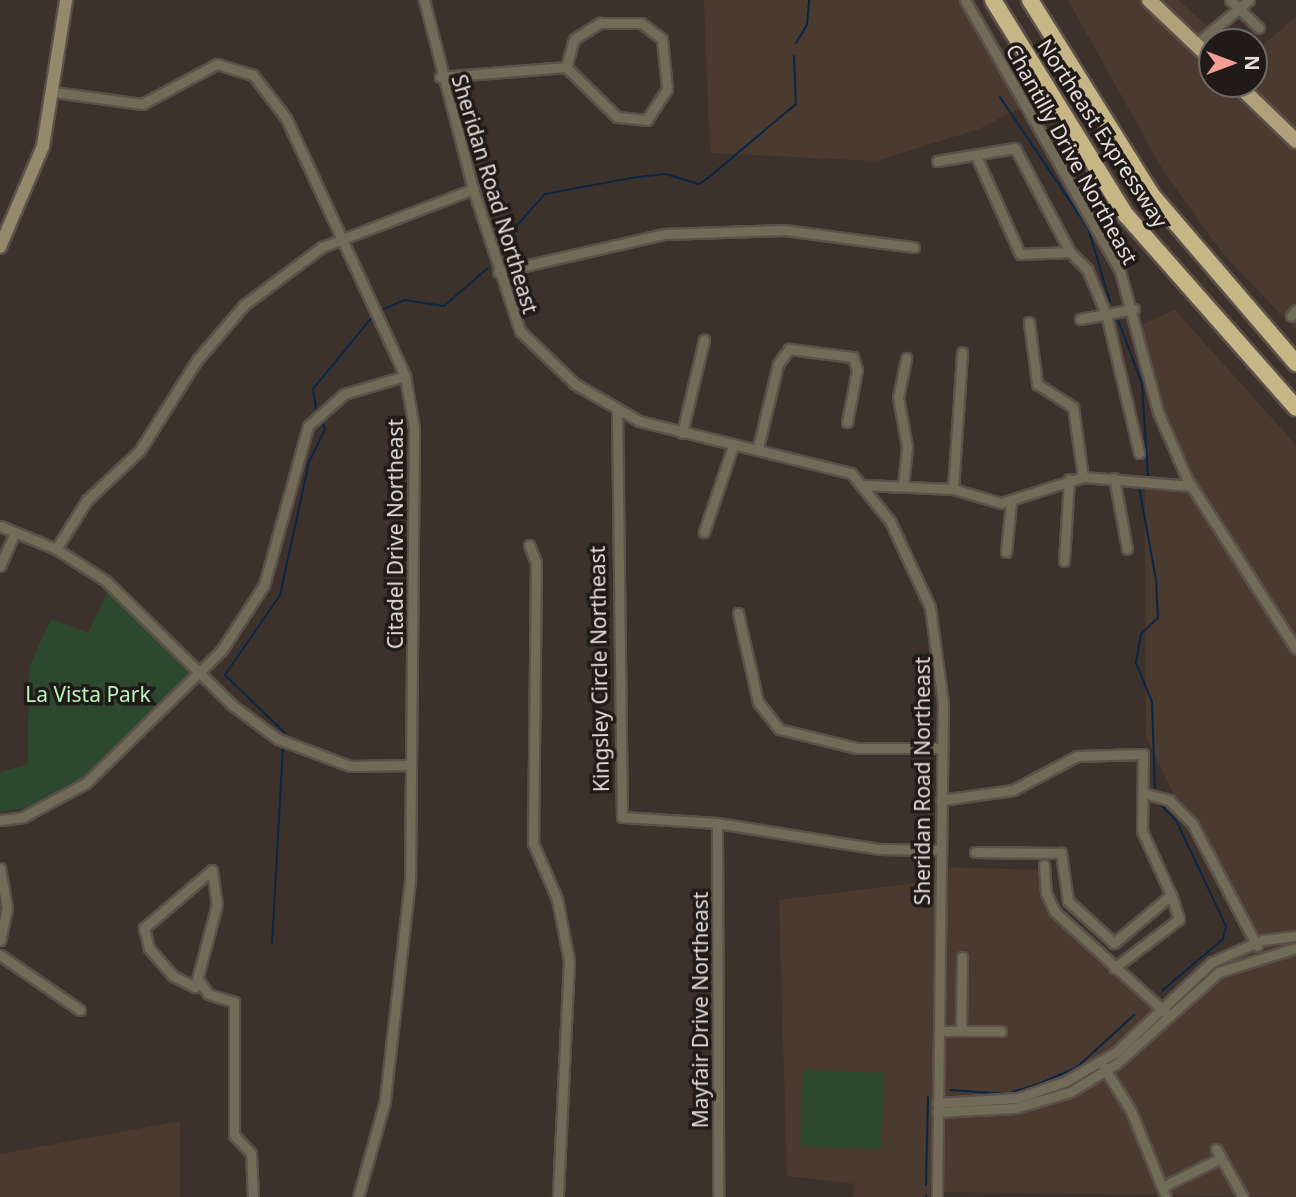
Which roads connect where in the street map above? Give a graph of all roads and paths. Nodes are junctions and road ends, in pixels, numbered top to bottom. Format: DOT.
graph roads {
  1 [pos="66,0"];
  2 [pos="424,0"];
  3 [pos="965,0"];
  4 [pos="993,0"];
  5 [pos="1030,0"];
  6 [pos="1149,0"];
  7 [pos="1249,0"];
  8 [pos="1233,3"];
  9 [pos="1259,28"];
  10 [pos="1196,44"];
  11 [pos="566,67"];
  12 [pos="440,77"];
  13 [pos="54,92"];
  14 [pos="1251,98"];
  15 [pos="1296,141"];
  16 [pos="976,158"];
  17 [pos="937,160"];
  18 [pos="473,188"];
  19 [pos="345,237"];
  20 [pos="0,247"];
  21 [pos="914,247"];
  22 [pos="1070,252"];
  23 [pos="498,272"];
  24 [pos="1134,309"];
  25 [pos="1106,314"];
  26 [pos="1080,319"];
  27 [pos="1029,322"];
  28 [pos="704,340"];
  29 [pos="962,352"];
  30 [pos="906,358"];
  31 [pos="1296,363"];
  32 [pos="405,376"];
  33 [pos="1296,408"];
  34 [pos="617,410"];
  35 [pos="847,422"];
  36 [pos="682,433"];
  37 [pos="733,446"];
  38 [pos="758,448"];
  39 [pos="1139,453"];
  40 [pos="1083,477"];
  41 [pos="1115,478"];
  42 [pos="1069,479"];
  43 [pos="864,485"];
  44 [pos="903,485"];
  45 [pos="1192,486"];
  46 [pos="953,489"];
  47 [pos="1011,502"];
  48 [pos="0,526"];
  49 [pos="704,532"];
  50 [pos="15,533"];
  51 [pos="529,545"];
  52 [pos="56,549"];
  53 [pos="1128,549"];
  54 [pos="1006,552"];
  55 [pos="1064,561"];
  56 [pos="0,566"];
  57 [pos="738,613"];
  58 [pos="1296,649"];
  59 [pos="202,671"];
  60 [pos="941,748"];
  61 [pos="411,765"];
  62 [pos="1144,793"];
  63 [pos="941,800"];
  64 [pos="0,820"];
  65 [pos="717,823"];
  66 [pos="940,850"];
  67 [pos="975,852"];
  68 [pos="0,868"];
  69 [pos="1063,874"];
  70 [pos="1171,895"];
  71 [pos="1296,936"];
  72 [pos="0,940"];
  73 [pos="1255,942"];
  74 [pos="1296,948"];
  75 [pos="1260,954"];
  76 [pos="0,955"];
  77 [pos="962,957"];
  78 [pos="1114,968"];
  79 [pos="200,982"];
  80 [pos="79,1010"];
  81 [pos="1164,1011"];
  82 [pos="939,1031"];
  83 [pos="961,1031"];
  84 [pos="1001,1031"];
  85 [pos="1103,1066"];
  86 [pos="937,1108"];
  87 [pos="1163,1187"];
  88 [pos="253,1197"];
  89 [pos="358,1197"];
  90 [pos="558,1197"];
  91 [pos="718,1197"];
  92 [pos="937,1197"];
  93 [pos="1166,1197"];
  94 [pos="1243,1197"];
  1 -- 13 [label="main road"];
  2 -- 12 [label="street, Sheridan Road Northeast"];
  3 -- 24 [label="street, Chantilly Drive Northeast"];
  4 -- 33 [label="highway, Northeast Expressway"];
  5 -- 31 [label="highway, Northeast Expressway"];
  6 -- 10 [label="main road"];
  7 -- 8 [label="street"];
  8 -- 9 [label="street"];
  8 -- 10 [label="street"];
  11 -- 11 [label="street"];
  11 -- 12 [label="street"];
  12 -- 18 [label="street, Sheridan Road Northeast"];
  13 -- 19 [label="street, Citadel Drive Northeast"];
  13 -- 20 [label="main road"];
  14 -- 15 [label="main road"];
  16 -- 17 [label="street"];
  16 -- 22 [label="street"];
  16 -- 22 [label="street"];
  18 -- 19 [label="street"];
  18 -- 23 [label="street, Sheridan Road Northeast"];
  19 -- 32 [label="street, Citadel Drive Northeast"];
  19 -- 52 [label="street"];
  21 -- 23 [label="street"];
  22 -- 25 [label="street"];
  23 -- 34 [label="street, Sheridan Road Northeast"];
  24 -- 25 [label="street"];
  24 -- 45 [label="street, Chantilly Drive Northeast"];
  25 -- 26 [label="street"];
  25 -- 39 [label="street"];
  27 -- 40 [label="street"];
  28 -- 36 [label="street"];
  29 -- 46 [label="street"];
  30 -- 44 [label="street"];
  32 -- 59 [label="street"];
  32 -- 61 [label="street, Citadel Drive Northeast"];
  34 -- 36 [label="street, Sheridan Road Northeast"];
  34 -- 65 [label="street, Kingsley Circle Northeast"];
  35 -- 38 [label="street"];
  36 -- 37 [label="street, Sheridan Road Northeast"];
  37 -- 38 [label="street, Sheridan Road Northeast"];
  37 -- 49 [label="street"];
  38 -- 43 [label="street, Sheridan Road Northeast"];
  40 -- 41 [label="street"];
  40 -- 42 [label="street"];
  41 -- 45 [label="street"];
  41 -- 53 [label="street"];
  42 -- 47 [label="street"];
  42 -- 55 [label="street"];
  43 -- 44 [label="street"];
  43 -- 60 [label="street, Sheridan Road Northeast"];
  44 -- 46 [label="street"];
  45 -- 58 [label="street, Chantilly Drive Northeast"];
  46 -- 47 [label="street"];
  47 -- 54 [label="street"];
  48 -- 50 [label="street"];
  50 -- 52 [label="street"];
  50 -- 56 [label="street"];
  51 -- 90 [label="street"];
  52 -- 59 [label="street"];
  57 -- 60 [label="street"];
  59 -- 61 [label="street"];
  59 -- 64 [label="street"];
  60 -- 63 [label="street, Sheridan Road Northeast"];
  61 -- 89 [label="street, Citadel Drive Northeast"];
  62 -- 63 [label="street"];
  62 -- 70 [label="street"];
  62 -- 73 [label="street"];
  63 -- 66 [label="street, Sheridan Road Northeast"];
  65 -- 66 [label="street, Kingsley Circle Northeast"];
  65 -- 91 [label="street, Mayfair Drive Northeast"];
  66 -- 82 [label="street, Sheridan Road Northeast"];
  67 -- 69 [label="street"];
  68 -- 72 [label="street"];
  69 -- 70 [label="street"];
  69 -- 78 [label="street"];
  70 -- 78 [label="street"];
  71 -- 73 [label="street"];
  73 -- 75 [label="street"];
  73 -- 81 [label="street"];
  74 -- 75 [label="street"];
  75 -- 81 [label="street"];
  76 -- 80 [label="street"];
  77 -- 83 [label="street"];
  78 -- 81 [label="street"];
  79 -- 79 [label="street"];
  79 -- 88 [label="street"];
  81 -- 85 [label="street"];
  81 -- 85 [label="street"];
  82 -- 83 [label="street"];
  82 -- 86 [label="street, Sheridan Road Northeast"];
  83 -- 84 [label="street"];
  85 -- 86 [label="street"];
  85 -- 87 [label="street"];
  86 -- 92 [label="street, Sheridan Road Northeast"];
  87 -- 93 [label="street"];
  87 -- 94 [label="street"];
}
